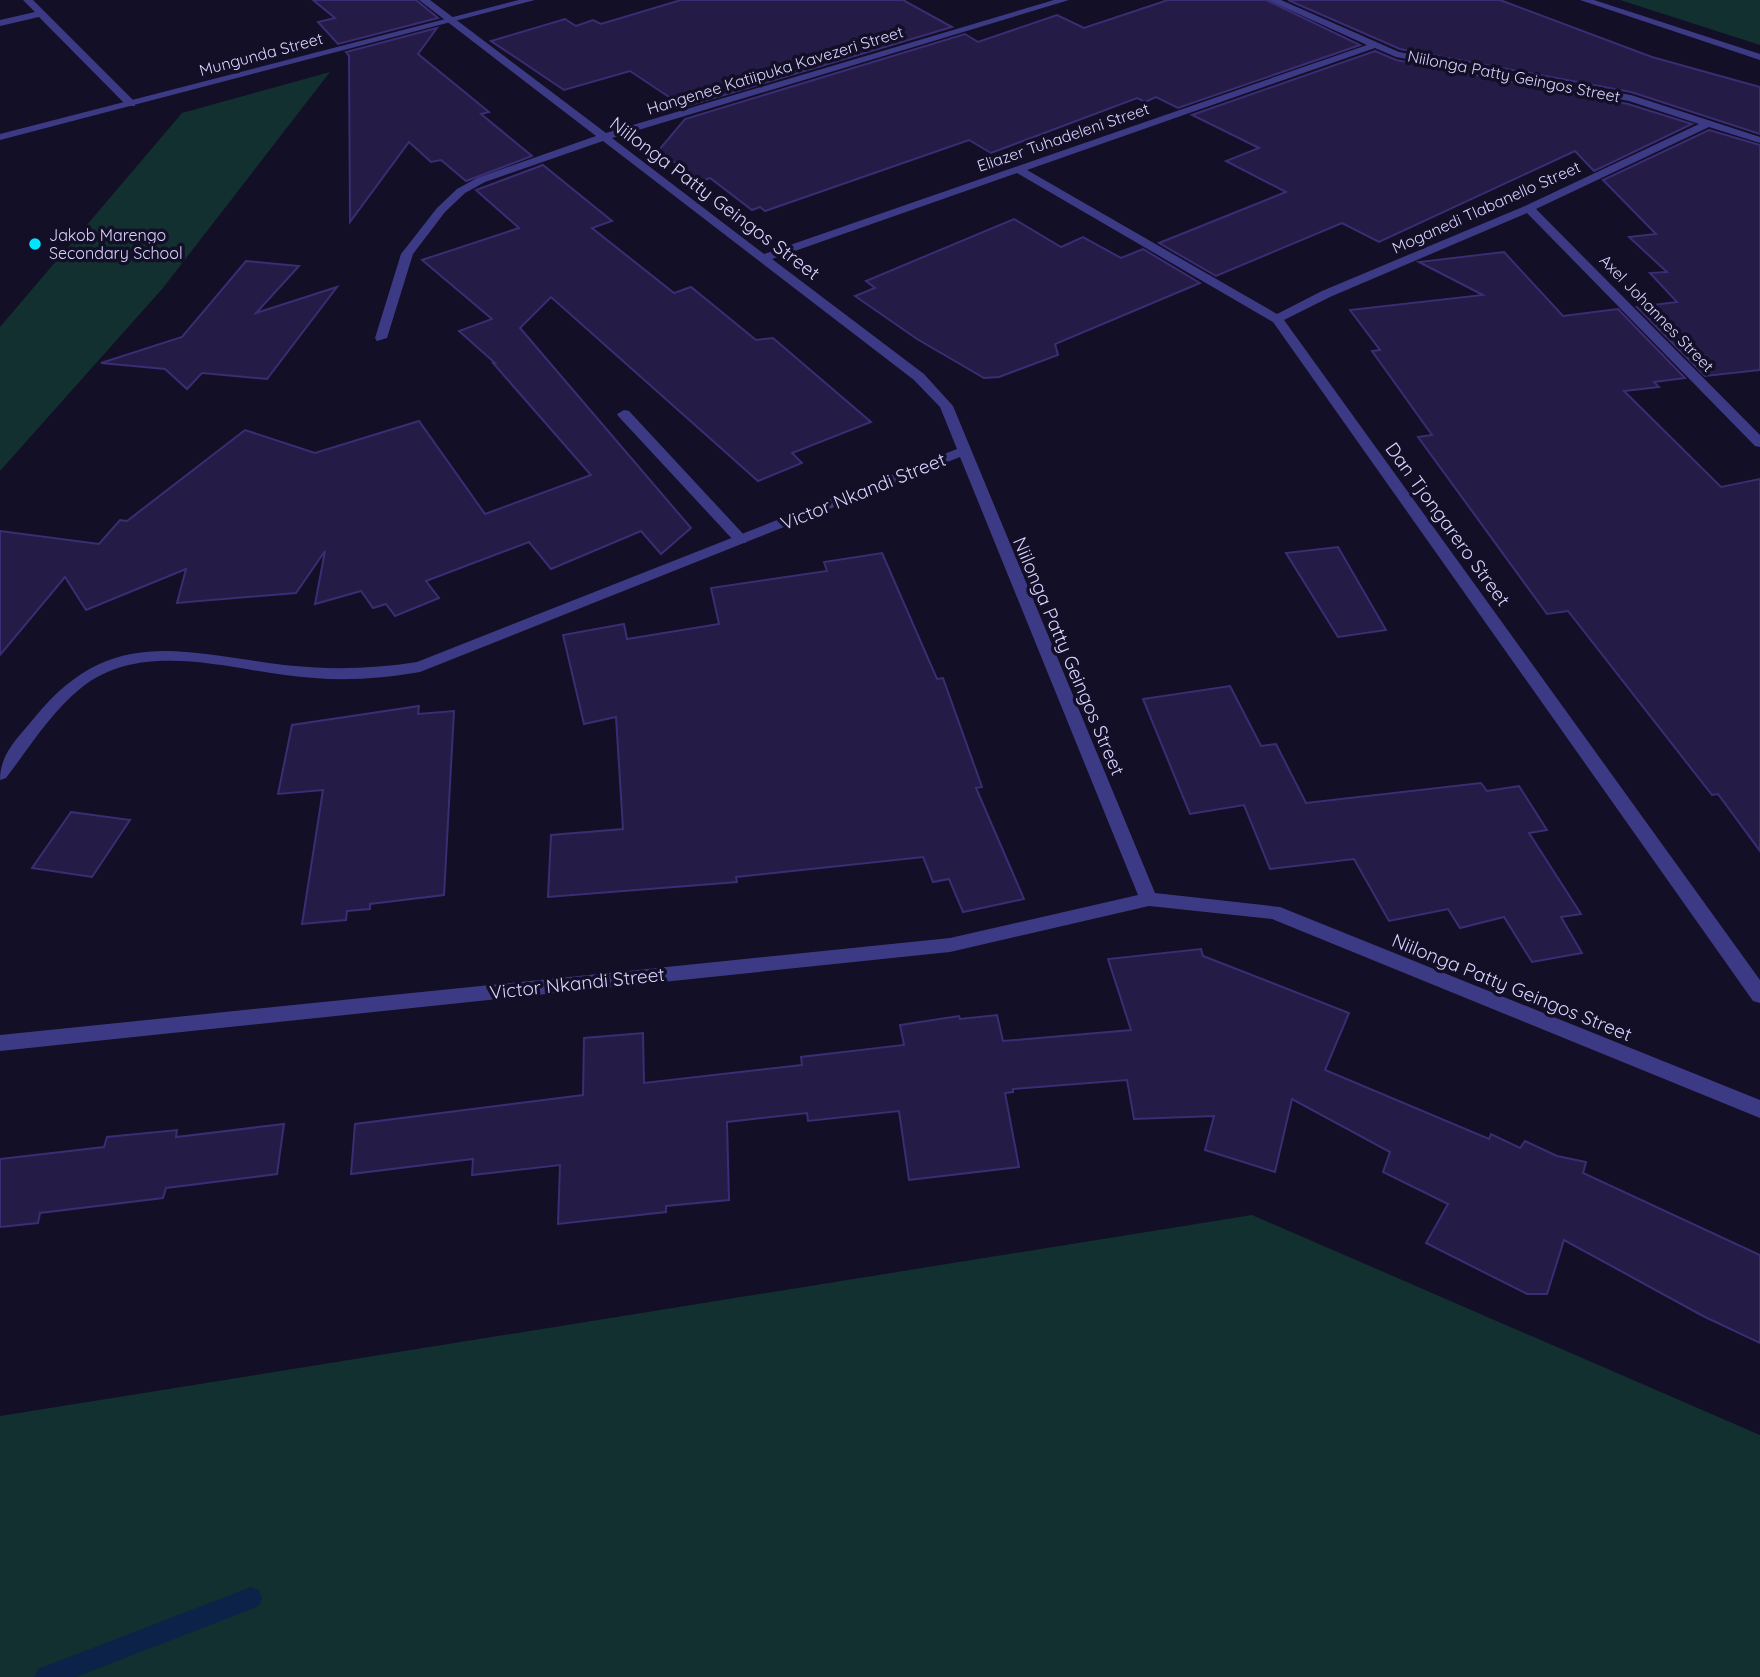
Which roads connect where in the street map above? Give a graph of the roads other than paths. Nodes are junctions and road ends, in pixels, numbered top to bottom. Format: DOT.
graph roads {
  1 [pos="28,0"];
  2 [pos="424,0"];
  3 [pos="530,0"];
  4 [pos="1064,0"];
  5 [pos="1273,0"];
  6 [pos="1585,0"];
  7 [pos="40,14"];
  8 [pos="451,21"];
  9 [pos="0,23"];
  10 [pos="1373,46"];
  11 [pos="1760,57"];
  12 [pos="131,104"];
  13 [pos="1707,124"];
  14 [pos="0,137"];
  15 [pos="602,138"];
  16 [pos="1760,140"];
  17 [pos="1019,170"];
  18 [pos="1529,208"];
  19 [pos="763,258"];
  20 [pos="1277,319"];
  21 [pos="382,338"];
  22 [pos="624,414"];
  23 [pos="1760,443"];
  24 [pos="963,451"];
  25 [pos="741,540"];
  26 [pos="0,774"];
  27 [pos="1149,899"];
  28 [pos="1760,995"];
  29 [pos="0,1042"];
  30 [pos="1760,1109"];
  1 -- 7 [label="street"];
  2 -- 8 [label="street, Niilonga Patty Geingos Street"];
  3 -- 8 [label="street, Mungunda Street"];
  4 -- 15 [label="street, Hangenee Katiipuka Kavezeri Street"];
  5 -- 10 [label="street, Niilonga Patty Geingos Street"];
  6 -- 11 [label="street"];
  7 -- 9 [label="street"];
  7 -- 12 [label="street"];
  8 -- 12 [label="street, Mungunda Street"];
  8 -- 15 [label="street, Niilonga Patty Geingos Street"];
  10 -- 13 [label="street, Niilonga Patty Geingos Street"];
  10 -- 17 [label="street, Eliazer Tuhadeleni Street"];
  12 -- 14 [label="street, Mungunda Street"];
  13 -- 16 [label="street, Niilonga Patty Geingos Street"];
  13 -- 18 [label="street, Moganedi Tlabanello Street"];
  15 -- 19 [label="street, Niilonga Patty Geingos Street"];
  15 -- 21 [label="street, Hangenee Katiipuka Kavezeri Street"];
  17 -- 19 [label="street, Eliazer Tuhadeleni Street"];
  17 -- 20 [label="street, Dan Tjongarero Street"];
  18 -- 20 [label="street, Moganedi Tlabanello Street"];
  18 -- 23 [label="street, Axel Johannes Street"];
  19 -- 24 [label="street, Niilonga Patty Geingos Street"];
  20 -- 28 [label="street, Dan Tjongarero Street"];
  22 -- 25 [label="street"];
  24 -- 25 [label="street, Victor Nkandi Street"];
  24 -- 27 [label="street, Niilonga Patty Geingos Street"];
  25 -- 26 [label="street, Victor Nkandi Street"];
  27 -- 29 [label="street, Victor Nkandi Street"];
  27 -- 30 [label="street, Niilonga Patty Geingos Street"];
}
